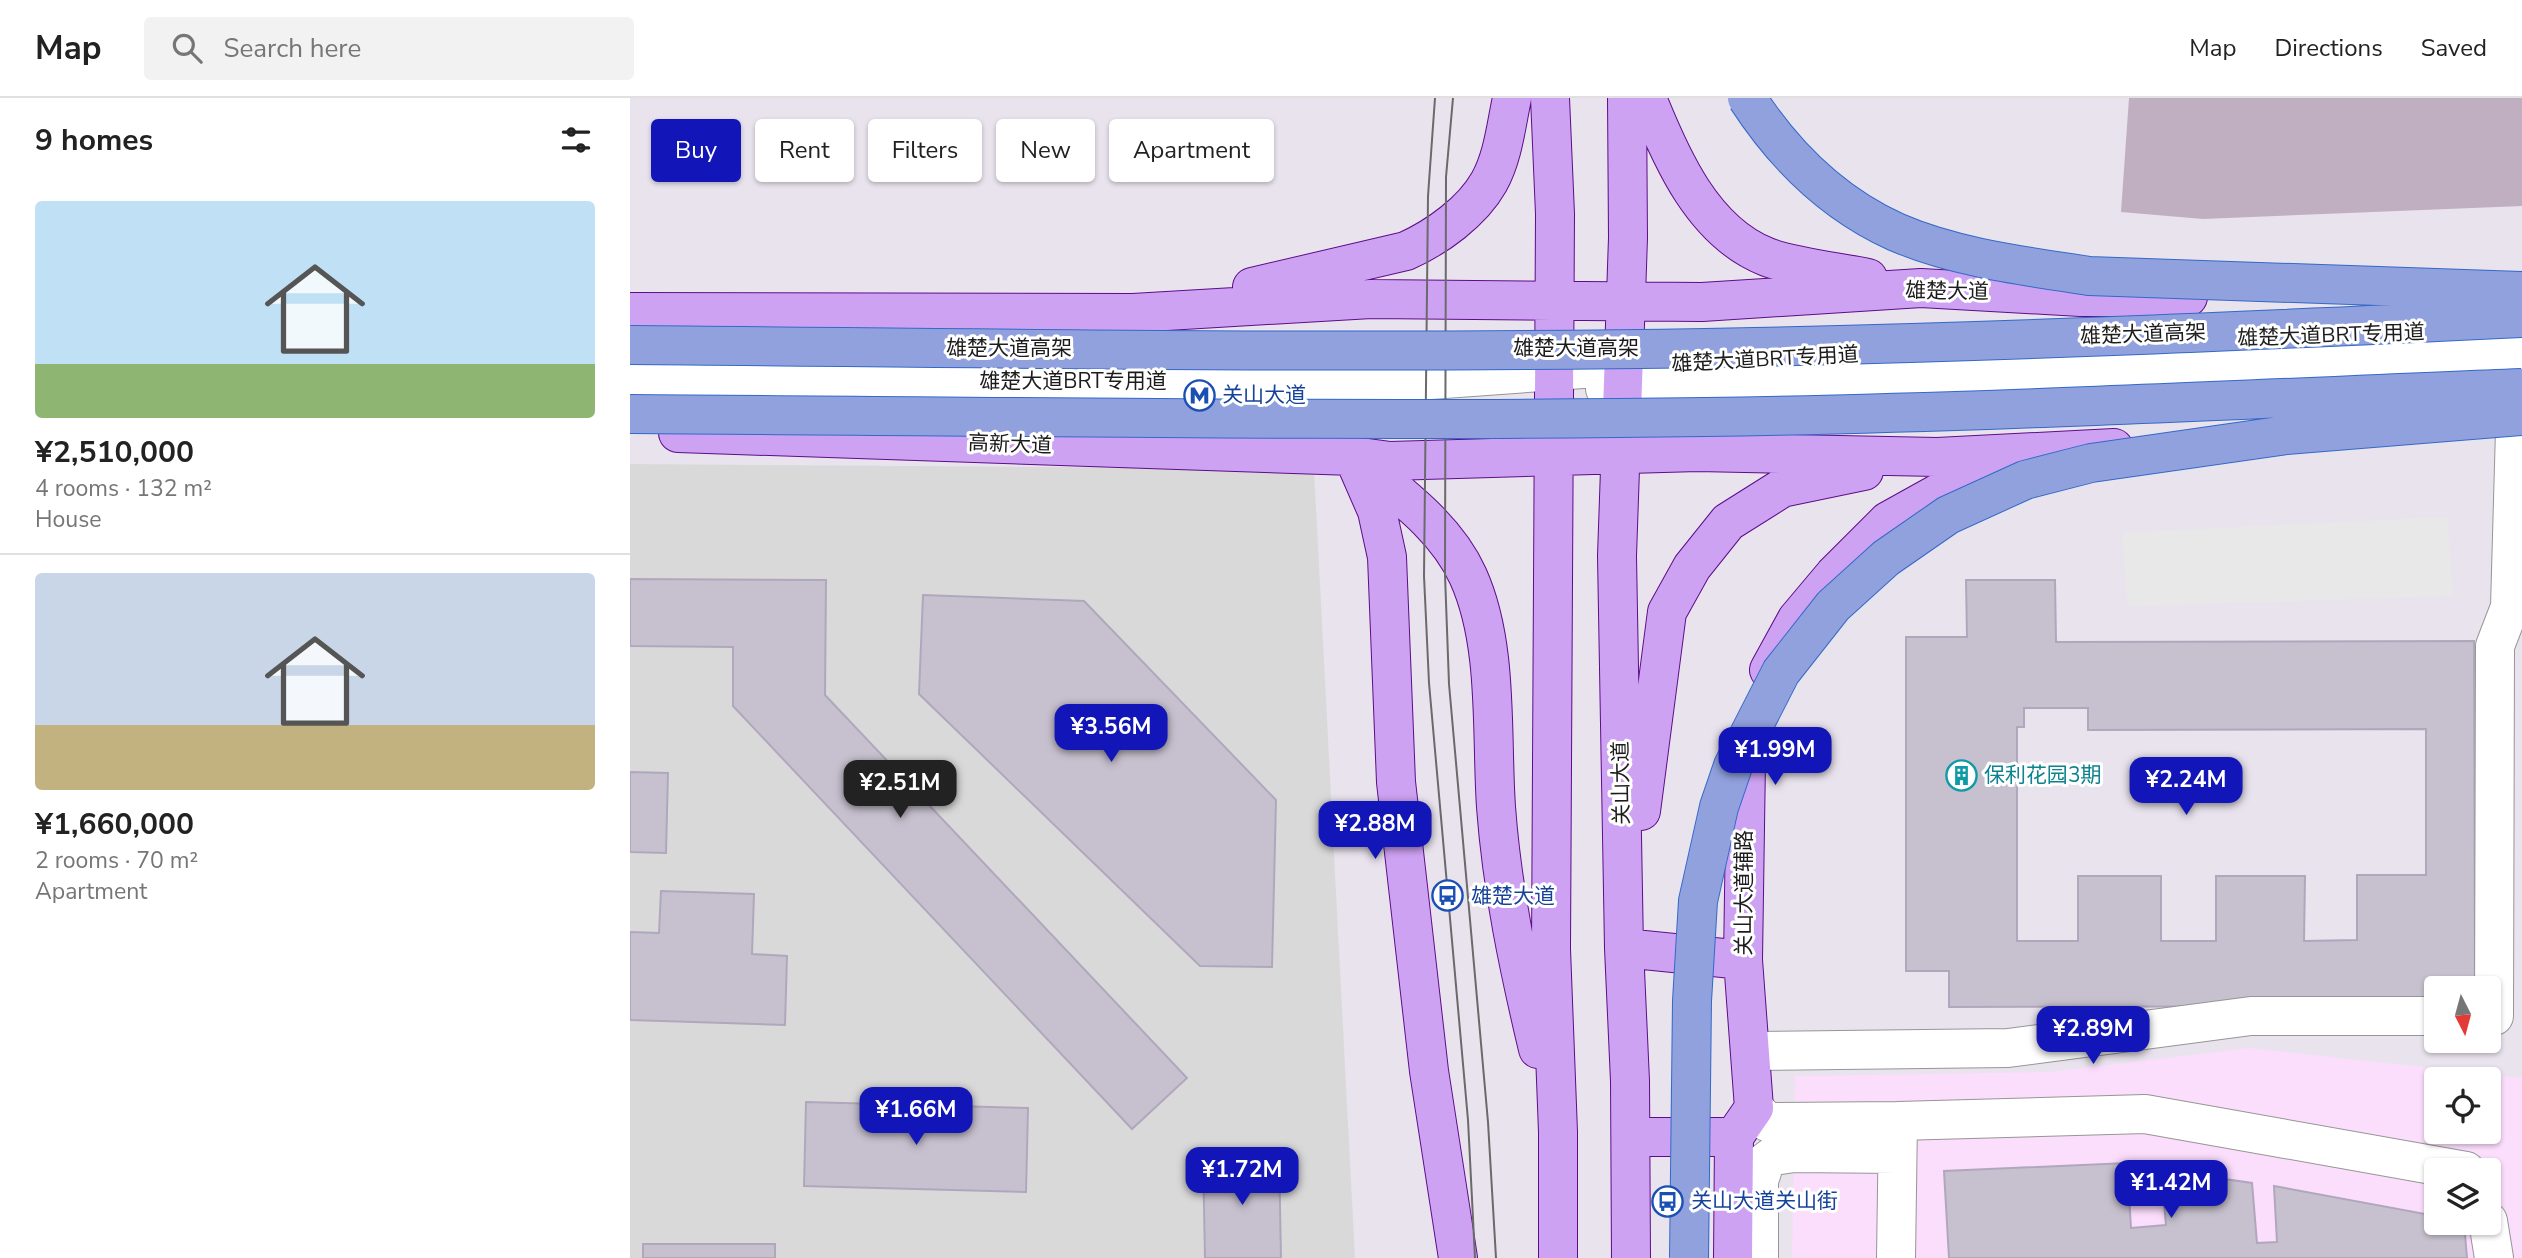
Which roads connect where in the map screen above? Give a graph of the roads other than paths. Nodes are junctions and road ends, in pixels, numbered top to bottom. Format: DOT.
graph roads {
  1 [pos="1512,98"];
  2 [pos="1550,98"];
  3 [pos="1627,98"];
  4 [pos="1647,98"];
  5 [pos="1747,98"];
  6 [pos="1921,288"];
  7 [pos="2522,289"];
  8 [pos="1553,300"];
  9 [pos="1626,301"];
  10 [pos="630,312"];
  11 [pos="1133,313"];
  12 [pos="2522,318"];
  13 [pos="2522,328"];
  14 [pos="630,345"];
  15 [pos="2522,354"];
  16 [pos="1623,377"];
  17 [pos="630,379"];
  18 [pos="1553,382"];
  19 [pos="2522,387"];
  20 [pos="630,401"];
  21 [pos="630,414"];
  22 [pos="2519,426"];
  23 [pos="630,433"];
  24 [pos="2078,450"];
  25 [pos="1620,454"];
  26 [pos="1353,456"];
  27 [pos="1552,456"];
  28 [pos="1937,457"];
  29 [pos="1623,948"];
  30 [pos="1743,960"];
  31 [pos="2494,976"];
  32 [pos="2424,1016"];
  33 [pos="1750,1051"];
  34 [pos="1744,1123"];
  35 [pos="1558,1132"];
  36 [pos="1631,1137"];
  37 [pos="1897,1138"];
  38 [pos="2424,1164"];
  39 [pos="2490,1235"];
  40 [pos="1458,1258"];
  41 [pos="1558,1258"];
  42 [pos="1631,1258"];
  43 [pos="1689,1258"];
  44 [pos="1733,1258"];
  45 [pos="1759,1258"];
  46 [pos="1896,1258"];
  47 [pos="2494,1258"];
  1 -- 11 [label="main road"];
  2 -- 8 [label="main road"];
  3 -- 9 [label="main road, 关山大道"];
  4 -- 6 [label="main road"];
  5 -- 7 [label="highway, bridge"];
  6 -- 7 [label="main road, 雄楚大道"];
  6 -- 9 [label="main road, 雄楚大道"];
  8 -- 9 [label="main road, 雄楚大道"];
  8 -- 11 [label="main road, 雄楚大道"];
  8 -- 18 [label="main road"];
  9 -- 16 [label="main road, 关山大道"];
  10 -- 11 [label="main road"];
  12 -- 14 [label="highway, 雄楚大道高架, bridge"];
  13 -- 16 [label="street, 雄楚大道BRT专用道"];
  15 -- 16 [label="street, 雄楚大道BRT专用道"];
  16 -- 18 [label="street, 雄楚大道BRT专用道"];
  16 -- 25 [label="main road, 关山大道"];
  17 -- 18 [label="street, 雄楚大道BRT专用道"];
  18 -- 20 [label="street, 雄楚大道BRT专用道"];
  18 -- 27 [label="main road"];
  19 -- 21 [label="highway, bridge"];
  22 -- 24 [label="main road"];
  22 -- 31 [label="street"];
  22 -- 43 [label="highway, bridge"];
  23 -- 26 [label="main road, 高新大道"];
  24 -- 28 [label="main road"];
  24 -- 30 [label="main road, 关山大道辅路"];
  25 -- 27 [label="main road"];
  25 -- 28 [label="main road"];
  25 -- 29 [label="main road, 关山大道"];
  26 -- 27 [label="main road, 高新大道"];
  26 -- 35 [label="main road"];
  26 -- 40 [label="main road"];
  27 -- 35 [label="main road"];
  28 -- 29 [label="main road"];
  29 -- 30 [label="main road"];
  29 -- 36 [label="main road, 关山大道"];
  30 -- 33 [label="main road, 关山大道辅路"];
  32 -- 33 [label="street"];
  33 -- 34 [label="main road, 关山大道辅路"];
  34 -- 36 [label="main road"];
  34 -- 37 [label="street"];
  34 -- 44 [label="main road, 关山大道辅路"];
  35 -- 41 [label="main road"];
  36 -- 42 [label="main road, 关山大道"];
  37 -- 38 [label="street"];
  37 -- 45 [label="street"];
  37 -- 46 [label="street"];
  39 -- 47 [label="street"];
}
